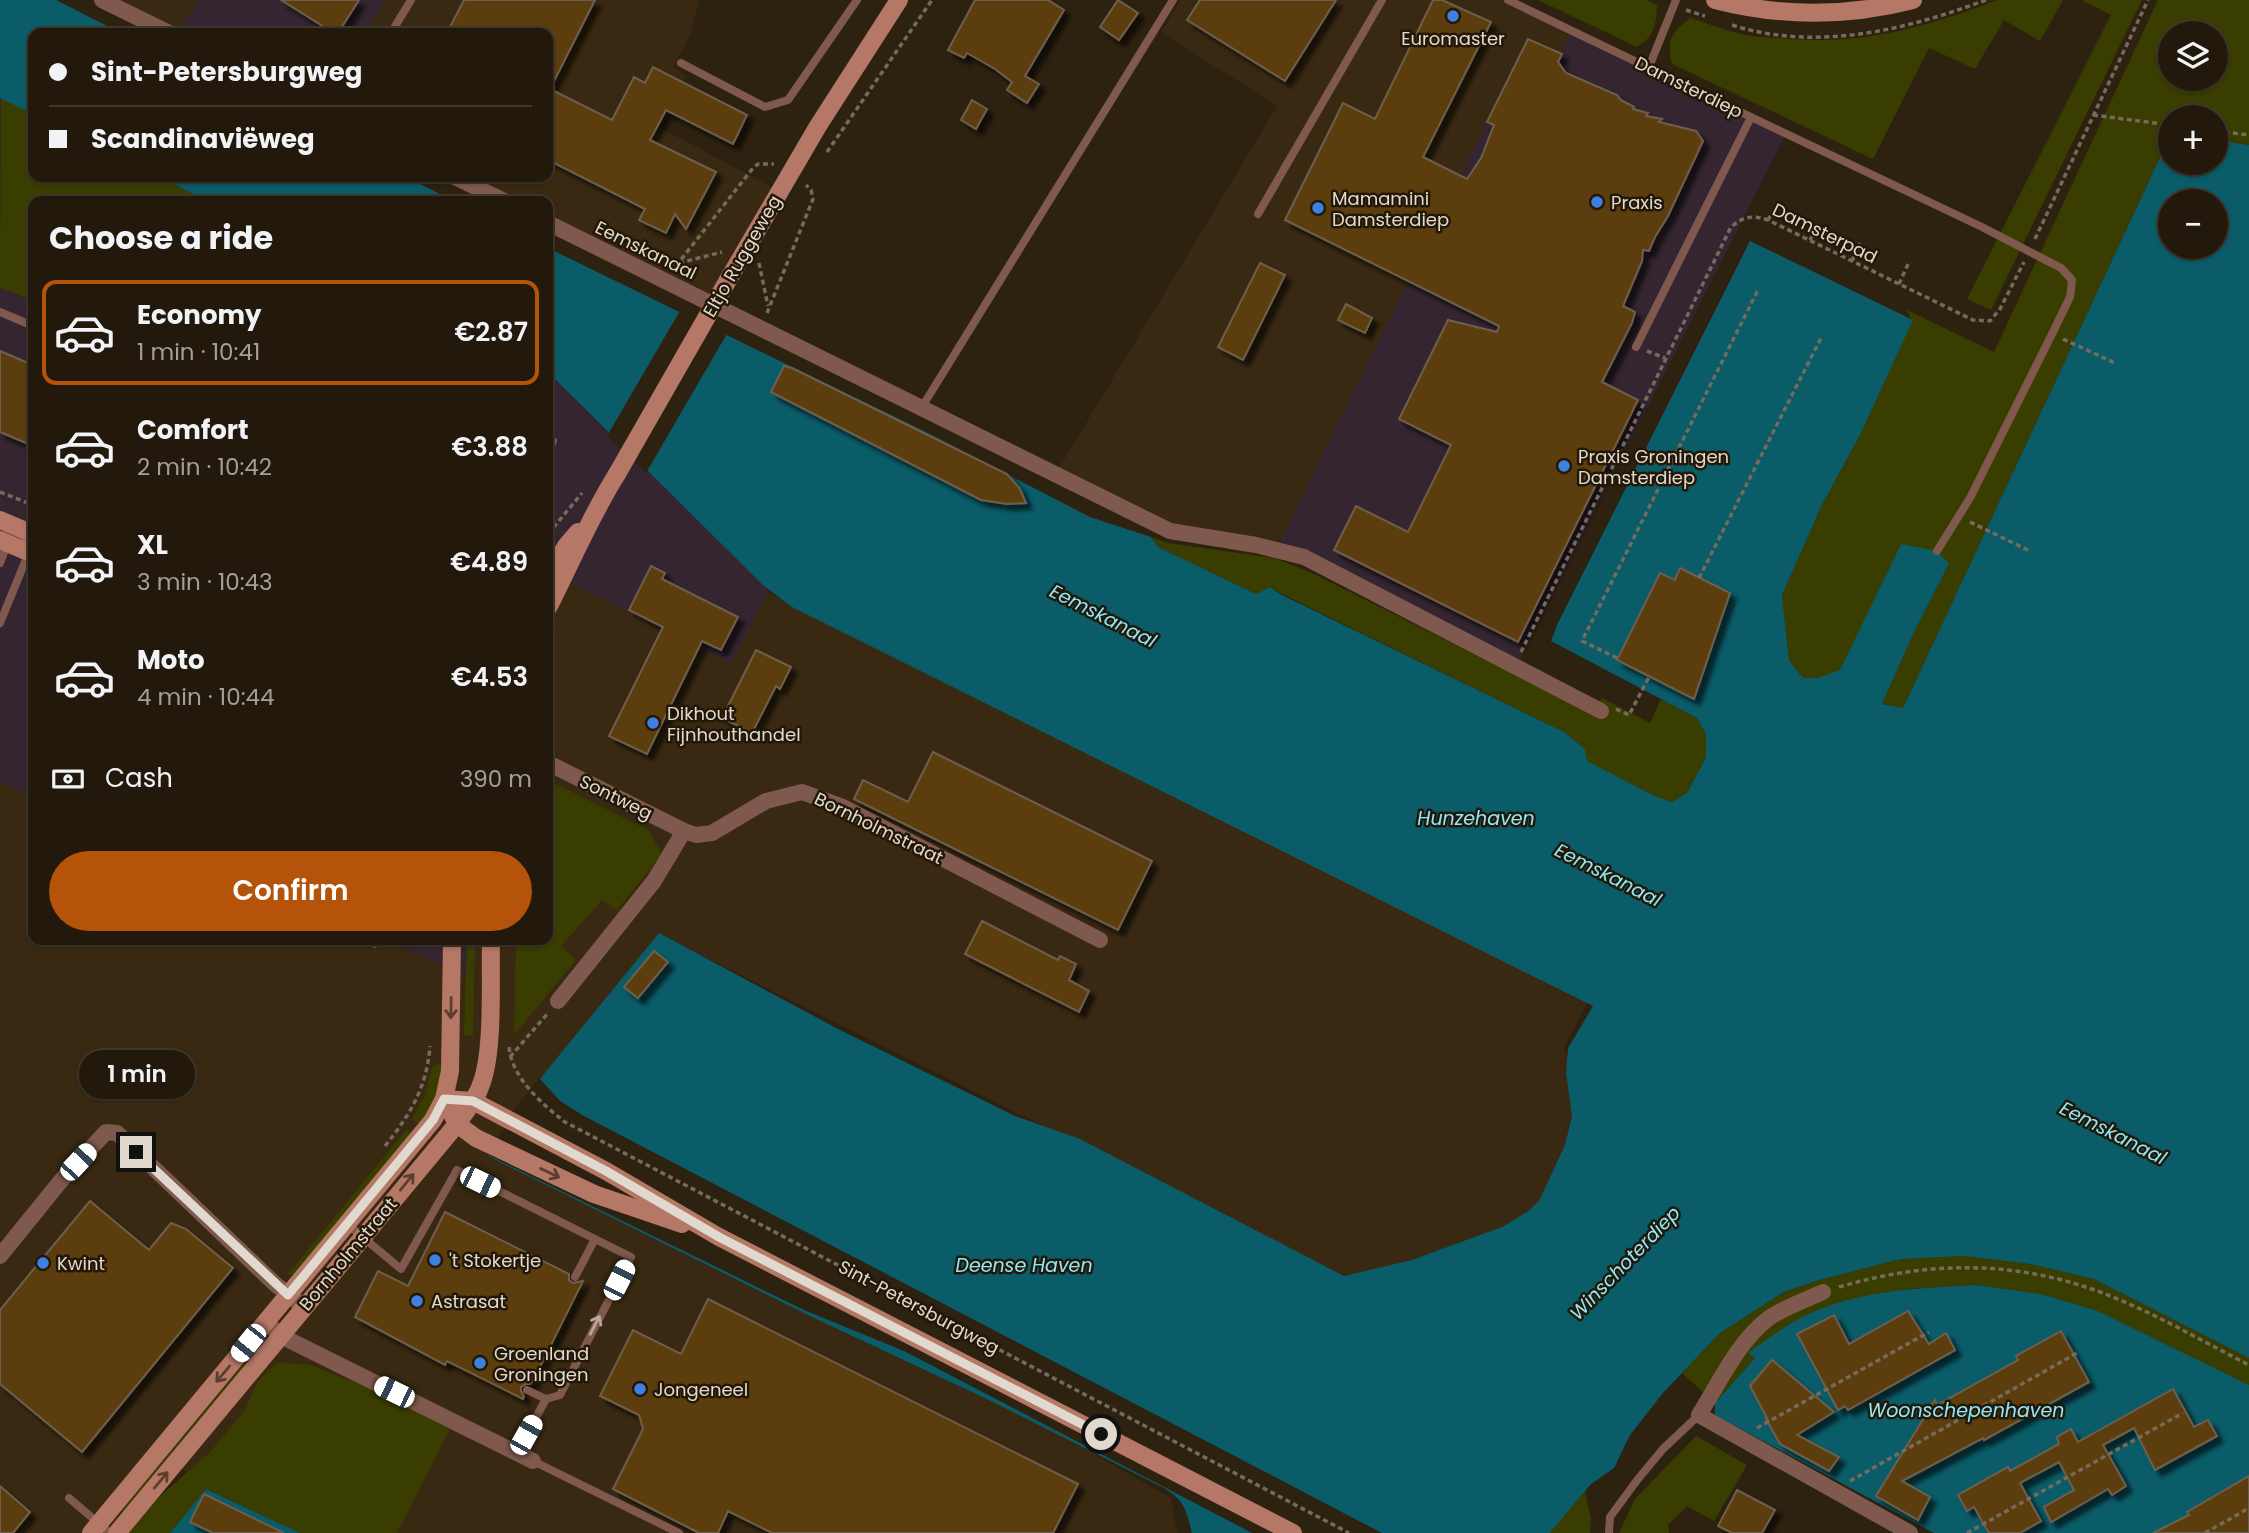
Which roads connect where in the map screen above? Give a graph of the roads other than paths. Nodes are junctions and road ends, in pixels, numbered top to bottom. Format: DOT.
graph roads {
  1 [pos="102,0"];
  2 [pos="411,0"];
  3 [pos="857,0"];
  4 [pos="900,0"];
  5 [pos="1173,0"];
  6 [pos="1382,0"];
  7 [pos="1508,0"];
  8 [pos="1676,0"];
  9 [pos="1715,0"];
  10 [pos="1913,0"];
  11 [pos="159,28"];
  12 [pos="394,28"];
  13 [pos="681,63"];
  14 [pos="1649,67"];
  15 [pos="1751,117"];
  16 [pos="465,182"];
  17 [pos="494,196"];
  18 [pos="1258,214"];
  19 [pos="553,225"];
  20 [pos="0,312"];
  21 [pos="28,324"];
  22 [pos="1636,347"];
  23 [pos="922,407"];
  24 [pos="592,516"];
  25 [pos="0,520"];
  26 [pos="28,541"];
  27 [pos="4,542"];
  28 [pos="28,542"];
  29 [pos="28,547"];
  30 [pos="1937,551"];
  31 [pos="0,563"];
  32 [pos="553,568"];
  33 [pos="553,598"];
  34 [pos="0,623"];
  35 [pos="1601,711"];
  36 [pos="553,766"];
  37 [pos="684,831"];
  38 [pos="1100,940"];
  39 [pos="452,945"];
  40 [pos="491,945"];
  41 [pos="558,1001"];
  42 [pos="444,1099"];
  43 [pos="473,1101"];
  44 [pos="457,1124"];
  45 [pos="347,1224"];
  46 [pos="362,1237"];
  47 [pos="719,1237"];
  48 [pos="595,1239"];
  49 [pos="0,1255"];
  50 [pos="575,1277"];
  51 [pos="1823,1292"];
  52 [pos="288,1295"];
  53 [pos="304,1307"];
  54 [pos="265,1322"];
  55 [pos="281,1335"];
  56 [pos="527,1390"];
  57 [pos="546,1399"];
  58 [pos="1699,1415"];
  59 [pos="517,1452"];
  60 [pos="533,1461"];
  61 [pos="69,1498"];
  62 [pos="100,1530"];
  63 [pos="117,1533"];
  64 [pos="678,1533"];
  65 [pos="1293,1533"];
  66 [pos="1609,1533"];
  67 [pos="1910,1533"];
  1 -- 11 [label="street"];
  2 -- 12 [label="lane"];
  3 -- 13 [label="lane"];
  4 -- 24 [label="street, Eltjo Ruggeweg, bridge"];
  5 -- 23 [label="lane"];
  6 -- 18 [label="lane"];
  7 -- 14 [label="lane, Damsterdiep"];
  8 -- 14 [label="lane"];
  9 -- 10 [label="street"];
  14 -- 15 [label="lane, Damsterdiep"];
  15 -- 22 [label="lane, Damsterdiep"];
  15 -- 30 [label="lane"];
  16 -- 17 [label="street"];
  19 -- 23 [label="street, Eemskanaal"];
  20 -- 21 [label="lane"];
  23 -- 35 [label="street, Eemskanaal"];
  24 -- 32 [label="street, Eltjo Ruggeweg"];
  24 -- 33 [label="street, Eltjo Ruggeweg"];
  25 -- 26 [label="street"];
  27 -- 28 [label="street"];
  27 -- 31 [label="lane"];
  29 -- 34 [label="lane"];
  36 -- 37 [label="street, Sontweg"];
  37 -- 38 [label="street, Bornholmstraat"];
  37 -- 41 [label="street"];
  39 -- 42 [label="street, Bornholmstraat, one-way"];
  40 -- 43 [label="street, Bornholmstraat"];
  42 -- 43 [label="street, Sint-Petersburgweg"];
  42 -- 44 [label="street"];
  42 -- 45 [label="street, Bornholmstraat"];
  43 -- 44 [label="street, Bornholmstraat"];
  43 -- 47 [label="street, Sint-Petersburgweg"];
  46 -- 44 [label="street, Bornholmstraat, one-way"];
  44 -- 47 [label="street, Sint-Petersburgweg, one-way"];
  45 -- 46 [label="lane"];
  45 -- 52 [label="street, Bornholmstraat"];
  46 -- 48 [label="lane"];
  46 -- 53 [label="street, Bornholmstraat"];
  47 -- 65 [label="street, Sint-Petersburgweg"];
  48 -- 50 [label="lane"];
  57 -- 48 [label="lane, one-way"];
  49 -- 52 [label="street"];
  51 -- 58 [label="street"];
  52 -- 53 [label="street"];
  52 -- 54 [label="street, Bornholmstraat"];
  53 -- 55 [label="street, Bornholmstraat"];
  54 -- 55 [label="street"];
  54 -- 62 [label="street, Bornholmstraat, one-way"];
  55 -- 59 [label="street"];
  63 -- 55 [label="street, Bornholmstraat, one-way"];
  56 -- 57 [label="lane"];
  57 -- 59 [label="lane"];
  58 -- 66 [label="lane"];
  58 -- 67 [label="street"];
  59 -- 60 [label="street"];
  60 -- 64 [label="lane"];
  61 -- 62 [label="lane"];
}
